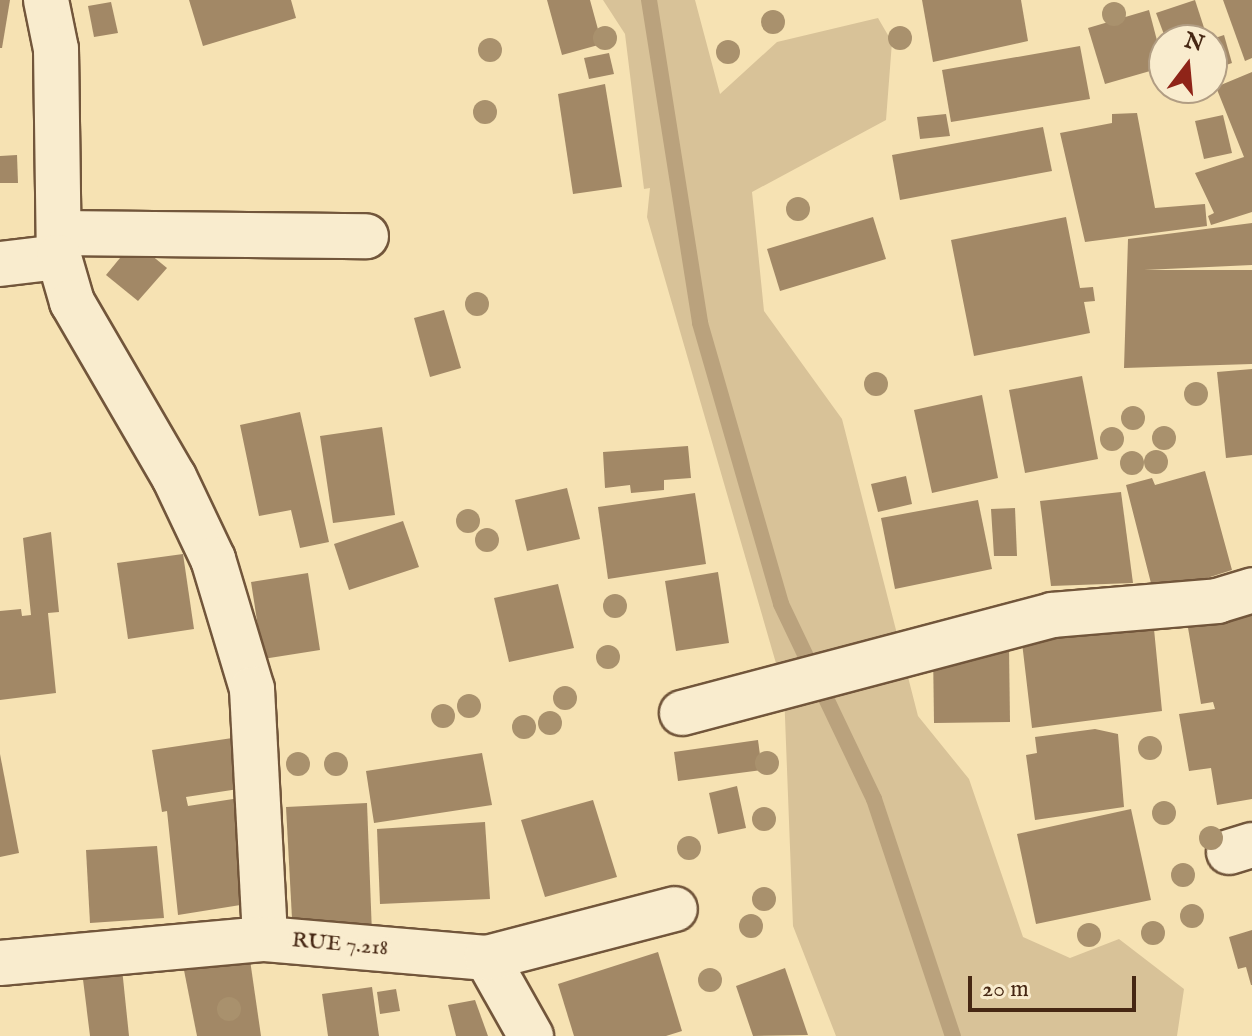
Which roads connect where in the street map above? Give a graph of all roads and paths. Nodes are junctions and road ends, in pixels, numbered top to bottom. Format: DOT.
graph roads {
  1 [pos="46,0"];
  2 [pos="366,236"];
  3 [pos="59,245"];
  4 [pos="0,264"];
  5 [pos="1252,590"];
  6 [pos="682,713"];
  7 [pos="675,909"];
  8 [pos="265,939"];
  9 [pos="487,958"];
  10 [pos="0,963"];
  11 [pos="531,1036"];
  1 -- 3 [label="street"];
  2 -- 3 [label="street"];
  3 -- 4 [label="street"];
  3 -- 8 [label="street"];
  5 -- 6 [label="street"];
  7 -- 9 [label="street, RUE 7.218"];
  8 -- 9 [label="street, RUE 7.218"];
  8 -- 10 [label="street, RUE 7.218"];
  9 -- 11 [label="street"];
}
